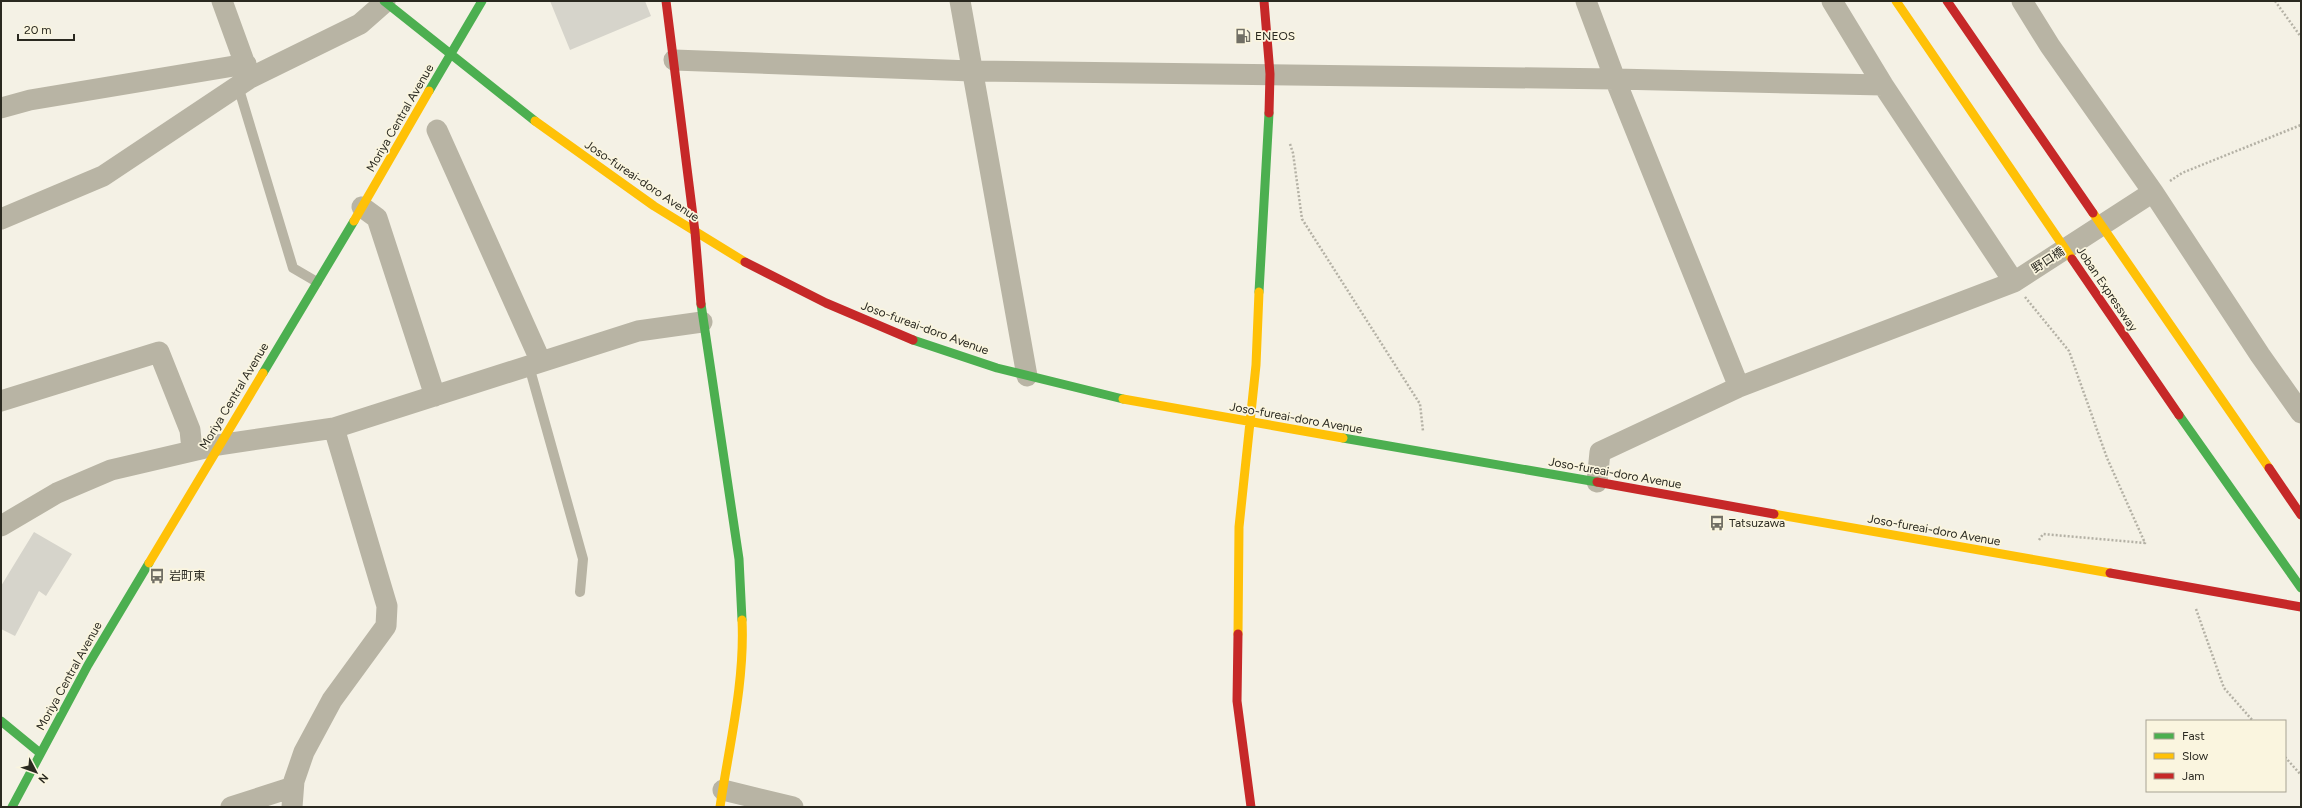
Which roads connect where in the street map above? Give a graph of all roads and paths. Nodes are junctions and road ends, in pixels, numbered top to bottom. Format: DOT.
graph roads {
  1 [pos="222,1"];
  2 [pos="482,1"];
  3 [pos="666,1"];
  4 [pos="960,1"];
  5 [pos="1264,1"];
  6 [pos="1586,1"];
  7 [pos="1832,1"];
  8 [pos="1896,1"];
  9 [pos="1948,1"];
  10 [pos="2022,1"];
  11 [pos="2275,1"];
  12 [pos="385,2"];
  13 [pos="2301,37"];
  14 [pos="451,54"];
  15 [pos="674,60"];
  16 [pos="972,71"];
  17 [pos="1270,74"];
  18 [pos="244,76"];
  19 [pos="1614,79"];
  20 [pos="1883,85"];
  21 [pos="1,108"];
  22 [pos="2301,125"];
  23 [pos="437,130"];
  24 [pos="1269,133"];
  25 [pos="2148,195"];
  26 [pos="362,207"];
  27 [pos="1,219"];
  28 [pos="695,232"];
  29 [pos="317,282"];
  30 [pos="2014,282"];
  31 [pos="702,322"];
  32 [pos="535,364"];
  33 [pos="1027,376"];
  34 [pos="1739,387"];
  35 [pos="435,396"];
  36 [pos="1,401"];
  37 [pos="2301,413"];
  38 [pos="1250,422"];
  39 [pos="334,428"];
  40 [pos="218,445"];
  41 [pos="192,450"];
  42 [pos="1426,453"];
  43 [pos="1597,482"];
  44 [pos="2301,514"];
  45 [pos="1,526"];
  46 [pos="2027,558"];
  47 [pos="2189,588"];
  48 [pos="2301,588"];
  49 [pos="580,592"];
  50 [pos="2301,606"];
  51 [pos="2252,720"];
  52 [pos="1,721"];
  53 [pos="40,753"];
  54 [pos="2286,758"];
  55 [pos="2301,775"];
  56 [pos="293,797"];
  57 [pos="721,798"];
  58 [pos="12,807"];
  59 [pos="231,807"];
  60 [pos="793,807"];
  61 [pos="1251,807"];
  1 -- 18 [label="street"];
  2 -- 14 [label="main road, Moriya Central Avenue"];
  3 -- 15 [label="main road"];
  4 -- 16 [label="street"];
  5 -- 17 [label="main road"];
  6 -- 19 [label="street"];
  7 -- 20 [label="street"];
  8 -- 48 [label="main road, Joban Expressway"];
  9 -- 44 [label="main road"];
  10 -- 25 [label="street"];
  11 -- 13 [label="path"];
  12 -- 14 [label="main road, Joso-fureai-doro Avenue"];
  12 -- 18 [label="street"];
  14 -- 26 [label="main road, Moriya Central Avenue"];
  14 -- 28 [label="main road, Joso-fureai-doro Avenue"];
  15 -- 16 [label="street"];
  15 -- 28 [label="main road"];
  16 -- 17 [label="street"];
  16 -- 33 [label="street"];
  17 -- 19 [label="street"];
  17 -- 24 [label="main road"];
  18 -- 21 [label="street"];
  18 -- 27 [label="street"];
  18 -- 29 [label="lane"];
  19 -- 20 [label="street"];
  19 -- 34 [label="street"];
  20 -- 30 [label="street"];
  22 -- 25 [label="path"];
  23 -- 32 [label="street"];
  24 -- 38 [label="main road"];
  24 -- 42 [label="path"];
  25 -- 30 [label="street, 野口橋"];
  25 -- 37 [label="street"];
  26 -- 29 [label="main road, Moriya Central Avenue"];
  26 -- 35 [label="street"];
  28 -- 31 [label="main road"];
  28 -- 33 [label="main road, Joso-fureai-doro Avenue"];
  29 -- 40 [label="main road, Moriya Central Avenue"];
  30 -- 34 [label="street, 野口橋"];
  30 -- 46 [label="path"];
  31 -- 32 [label="street"];
  31 -- 57 [label="main road"];
  32 -- 35 [label="street"];
  32 -- 49 [label="lane"];
  33 -- 38 [label="main road, Joso-fureai-doro Avenue"];
  34 -- 43 [label="street, 野口橋"];
  35 -- 39 [label="street"];
  36 -- 41 [label="street"];
  38 -- 42 [label="main road, Joso-fureai-doro Avenue"];
  38 -- 61 [label="main road"];
  39 -- 40 [label="street"];
  39 -- 56 [label="street"];
  40 -- 41 [label="street"];
  40 -- 53 [label="main road, Moriya Central Avenue"];
  41 -- 45 [label="street"];
  42 -- 43 [label="main road, Joso-fureai-doro Avenue"];
  43 -- 46 [label="main road, Joso-fureai-doro Avenue"];
  46 -- 47 [label="main road, Joso-fureai-doro Avenue"];
  47 -- 50 [label="main road, Joso-fureai-doro Avenue"];
  47 -- 51 [label="path"];
  52 -- 53 [label="main road"];
  53 -- 58 [label="main road, Moriya Central Avenue"];
  54 -- 55 [label="path"];
  56 -- 59 [label="street"];
  57 -- 60 [label="street"];
}
